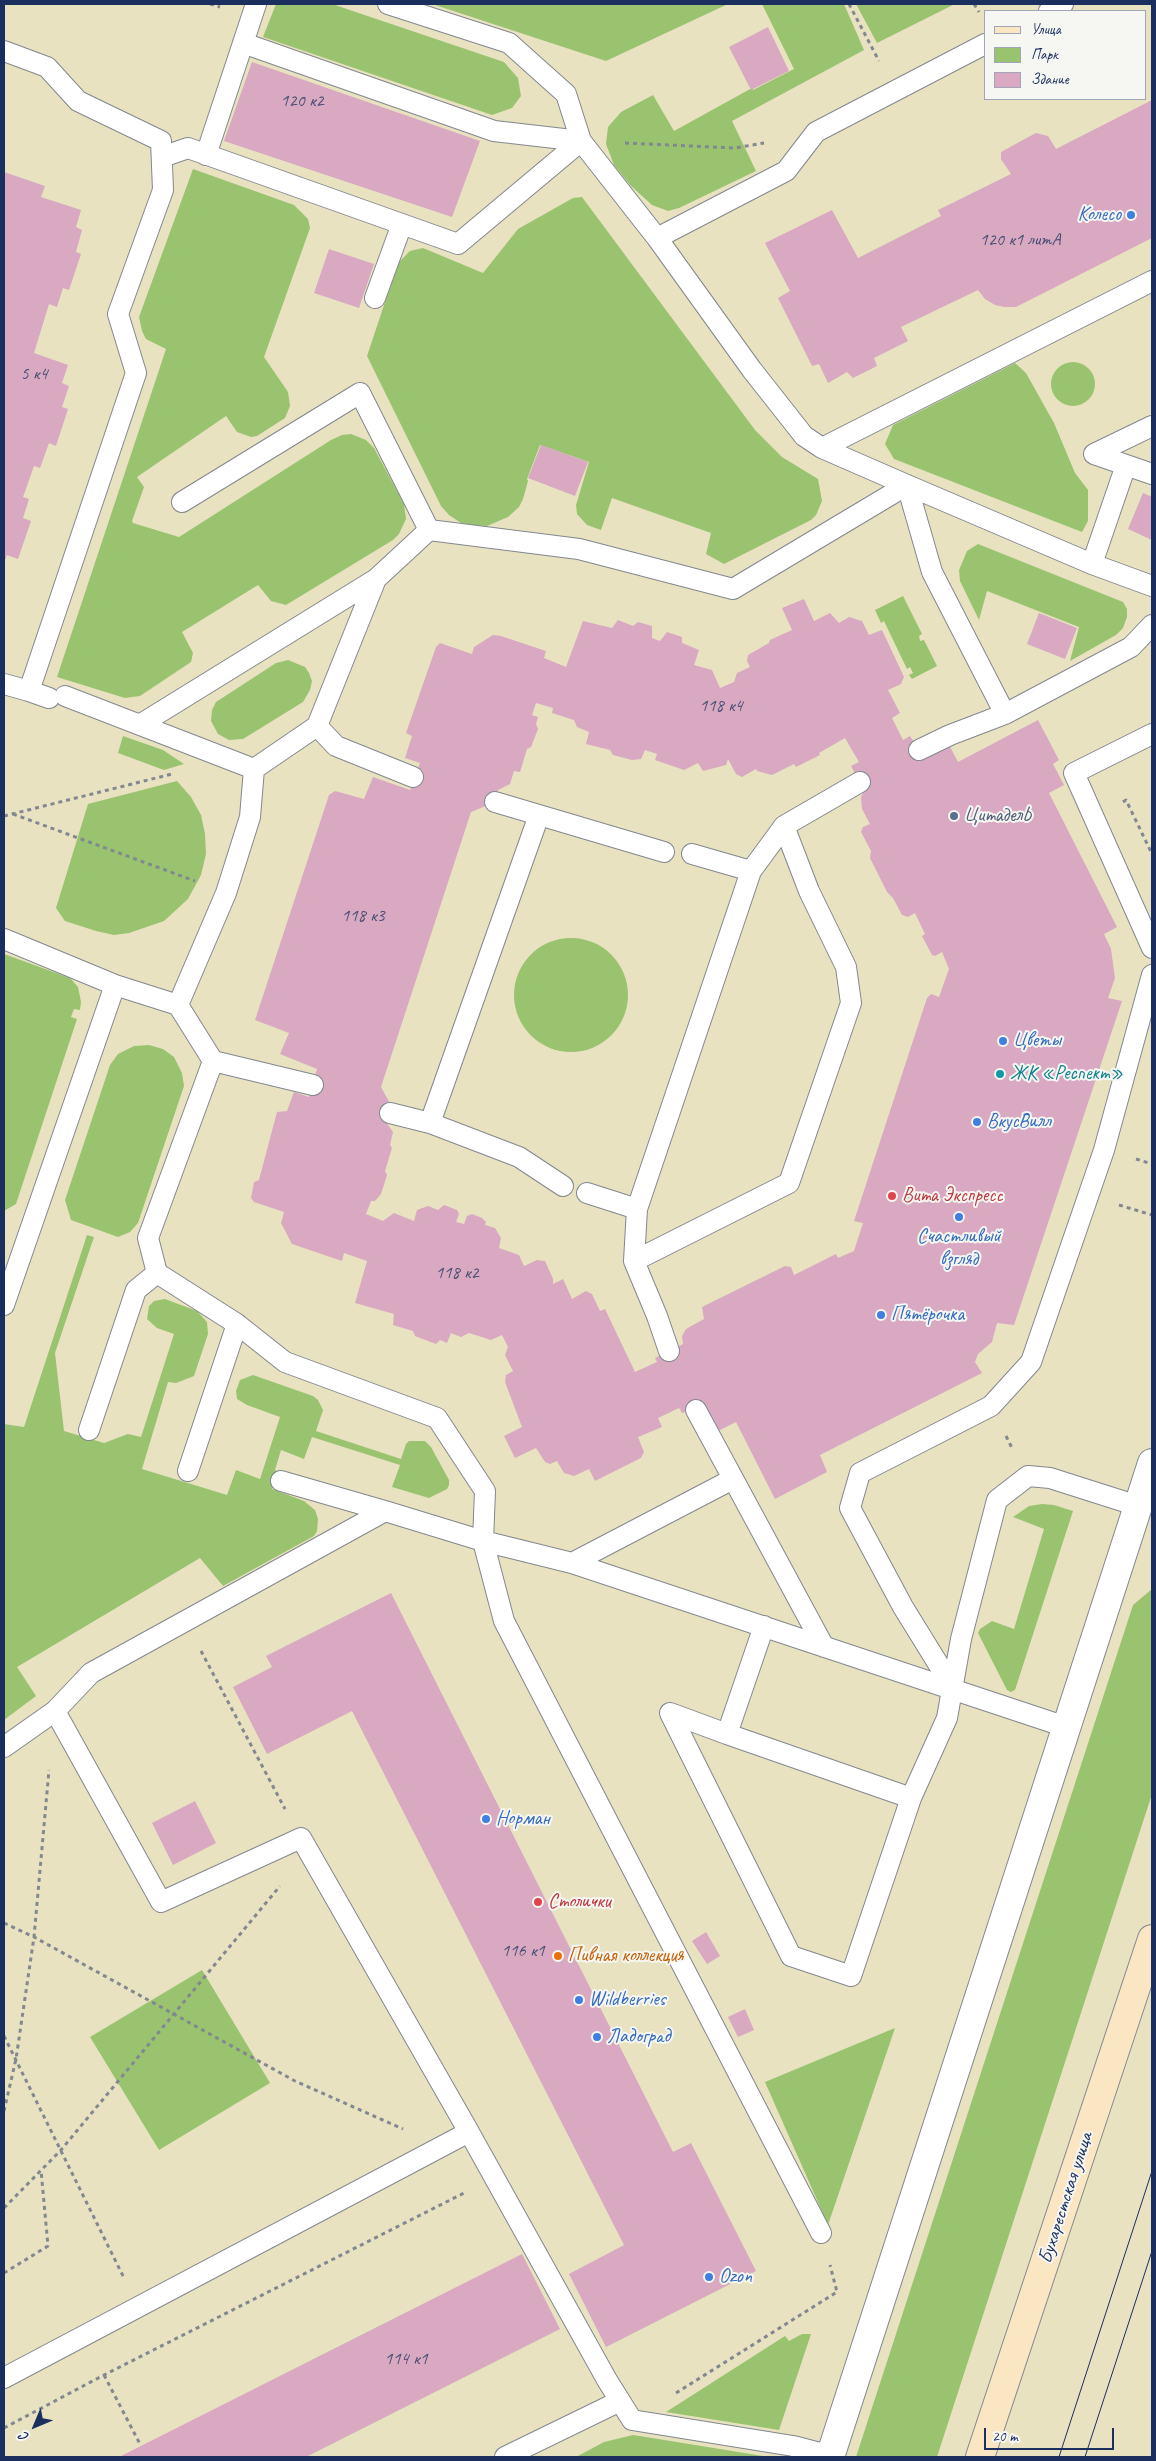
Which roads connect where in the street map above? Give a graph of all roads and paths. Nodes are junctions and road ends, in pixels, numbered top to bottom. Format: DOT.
graph roads {
  1 [pos="256,4"];
  2 [pos="388,4"];
  3 [pos="849,4"];
  4 [pos="1063,4"];
  5 [pos="1051,10"];
  6 [pos="243,43"];
  7 [pos="984,45"];
  8 [pos="4,51"];
  9 [pos="895,91"];
  10 [pos="581,141"];
  11 [pos="622,143"];
  12 [pos="742,147"];
  13 [pos="206,154"];
  14 [pos="162,157"];
  15 [pos="402,224"];
  16 [pos="657,238"];
  17 [pos="1152,281"];
  18 [pos="375,298"];
  19 [pos="1152,426"];
  20 [pos="822,448"];
  21 [pos="1126,465"];
  22 [pos="1152,474"];
  23 [pos="907,485"];
  24 [pos="182,502"];
  25 [pos="429,530"];
  26 [pos="1092,564"];
  27 [pos="376,579"];
  28 [pos="1152,586"];
  29 [pos="1152,626"];
  30 [pos="4,684"];
  31 [pos="29,691"];
  32 [pos="1004,714"];
  33 [pos="141,724"];
  34 [pos="317,726"];
  35 [pos="1152,734"];
  36 [pos="919,750"];
  37 [pos="254,769"];
  38 [pos="173,774"];
  39 [pos="414,777"];
  40 [pos="860,782"];
  41 [pos="1126,800"];
  42 [pos="495,802"];
  43 [pos="13,814"];
  44 [pos="538,815"];
  45 [pos="4,816"];
  46 [pos="784,826"];
  47 [pos="664,852"];
  48 [pos="692,854"];
  49 [pos="1152,854"];
  50 [pos="751,871"];
  51 [pos="226,893"];
  52 [pos="4,939"];
  53 [pos="1152,948"];
  54 [pos="1152,975"];
  55 [pos="115,985"];
  56 [pos="178,1005"];
  57 [pos="213,1061"];
  58 [pos="312,1085"];
  59 [pos="390,1113"];
  60 [pos="430,1123"];
  61 [pos="1135,1159"];
  62 [pos="1152,1164"];
  63 [pos="562,1186"];
  64 [pos="587,1193"];
  65 [pos="1120,1205"];
  66 [pos="637,1209"];
  67 [pos="1152,1215"];
  68 [pos="634,1261"];
  69 [pos="157,1273"];
  70 [pos="4,1305"];
  71 [pos="237,1324"];
  72 [pos="668,1351"];
  73 [pos="696,1410"];
  74 [pos="89,1430"];
  75 [pos="1005,1435"];
  76 [pos="1014,1453"];
  77 [pos="1152,1463"];
  78 [pos="188,1471"];
  79 [pos="733,1478"];
  80 [pos="281,1481"];
  81 [pos="1138,1506"];
  82 [pos="386,1511"];
  83 [pos="483,1541"];
  84 [pos="572,1563"];
  85 [pos="951,1616"];
  86 [pos="764,1626"];
  87 [pos="961,1639"];
  88 [pos="824,1647"];
  89 [pos="953,1688"];
  90 [pos="55,1711"];
  91 [pos="1066,1727"];
  92 [pos="727,1734"];
  93 [pos="4,1747"];
  94 [pos="911,1798"];
  95 [pos="4,1923"];
  96 [pos="34,1937"];
  97 [pos="1152,1938"];
  98 [pos="4,2036"];
  99 [pos="16,2059"];
  100 [pos="4,2111"];
  101 [pos="469,2132"];
  102 [pos="443,2145"];
  103 [pos="41,2170"];
  104 [pos="495,2178"];
  105 [pos="822,2233"];
  106 [pos="4,2273"];
  107 [pos="837,2292"];
  108 [pos="138,2308"];
  109 [pos="104,2375"];
  110 [pos="4,2378"];
  111 [pos="620,2401"];
  112 [pos="632,2420"];
  113 [pos="4,2428"];
  114 [pos="140,2446"];
  115 [pos="505,2457"];
  116 [pos="831,2457"];
  117 [pos="980,2457"];
  1 -- 6 [label="lane"];
  2 -- 10 [label="lane"];
  3 -- 9 [label="path"];
  4 -- 5 [label="lane"];
  6 -- 10 [label="lane"];
  6 -- 13 [label="lane"];
  7 -- 9 [label="lane"];
  8 -- 14 [label="lane"];
  9 -- 16 [label="lane"];
  10 -- 15 [label="lane"];
  10 -- 16 [label="lane"];
  11 -- 12 [label="path"];
  13 -- 14 [label="lane"];
  13 -- 15 [label="lane"];
  14 -- 31 [label="lane"];
  15 -- 18 [label="lane"];
  16 -- 20 [label="lane"];
  17 -- 20 [label="lane"];
  19 -- 21 [label="lane"];
  20 -- 23 [label="lane"];
  21 -- 22 [label="lane"];
  21 -- 26 [label="lane"];
  23 -- 25 [label="lane"];
  23 -- 26 [label="lane"];
  23 -- 32 [label="lane"];
  24 -- 25 [label="lane"];
  25 -- 27 [label="lane"];
  26 -- 28 [label="lane"];
  27 -- 33 [label="lane"];
  27 -- 34 [label="lane"];
  29 -- 32 [label="lane"];
  30 -- 31 [label="lane"];
  31 -- 33 [label="lane"];
  32 -- 36 [label="lane"];
  33 -- 37 [label="lane"];
  34 -- 37 [label="lane"];
  34 -- 39 [label="lane"];
  35 -- 53 [label="lane"];
  37 -- 51 [label="lane"];
  38 -- 43 [label="path"];
  40 -- 46 [label="lane"];
  41 -- 49 [label="path"];
  42 -- 44 [label="lane"];
  43 -- 45 [label="path"];
  43 -- 51 [label="path"];
  44 -- 47 [label="lane"];
  44 -- 60 [label="lane"];
  46 -- 50 [label="lane"];
  46 -- 68 [label="lane"];
  48 -- 50 [label="lane"];
  50 -- 66 [label="lane"];
  51 -- 56 [label="lane"];
  52 -- 55 [label="lane"];
  54 -- 89 [label="lane"];
  55 -- 56 [label="lane"];
  55 -- 70 [label="lane"];
  56 -- 57 [label="lane"];
  57 -- 58 [label="lane"];
  57 -- 69 [label="lane"];
  59 -- 60 [label="lane"];
  60 -- 63 [label="lane"];
  61 -- 62 [label="path"];
  64 -- 66 [label="lane"];
  65 -- 67 [label="path"];
  66 -- 68 [label="lane"];
  68 -- 72 [label="lane"];
  69 -- 71 [label="lane"];
  69 -- 74 [label="lane"];
  71 -- 78 [label="lane"];
  71 -- 83 [label="lane"];
  73 -- 79 [label="lane"];
  75 -- 76 [label="path"];
  77 -- 81 [label="street"];
  79 -- 84 [label="lane"];
  79 -- 88 [label="lane"];
  80 -- 82 [label="lane"];
  81 -- 87 [label="lane"];
  81 -- 91 [label="street"];
  82 -- 83 [label="lane"];
  82 -- 90 [label="lane"];
  83 -- 84 [label="lane"];
  83 -- 105 [label="lane"];
  84 -- 86 [label="lane"];
  85 -- 87 [label="lane"];
  86 -- 88 [label="lane"];
  86 -- 92 [label="lane"];
  87 -- 89 [label="lane"];
  88 -- 89 [label="lane"];
  89 -- 91 [label="lane"];
  89 -- 94 [label="lane"];
  90 -- 93 [label="lane"];
  90 -- 96 [label="path"];
  90 -- 101 [label="lane"];
  91 -- 116 [label="street"];
  92 -- 94 [label="lane"];
  92 -- 94 [label="lane"];
  95 -- 96 [label="path"];
  96 -- 99 [label="path"];
  96 -- 102 [label="path"];
  97 -- 117 [label="main road, Бухарестская улица"];
  98 -- 99 [label="path"];
  99 -- 100 [label="path"];
  99 -- 108 [label="path"];
  101 -- 102 [label="lane"];
  101 -- 104 [label="lane"];
  102 -- 108 [label="lane"];
  103 -- 106 [label="path"];
  104 -- 109 [label="path"];
  104 -- 111 [label="lane"];
  107 -- 112 [label="path"];
  108 -- 110 [label="lane"];
  109 -- 113 [label="path"];
  109 -- 114 [label="path"];
  111 -- 112 [label="lane"];
  111 -- 115 [label="lane"];
  112 -- 116 [label="lane"];
}
